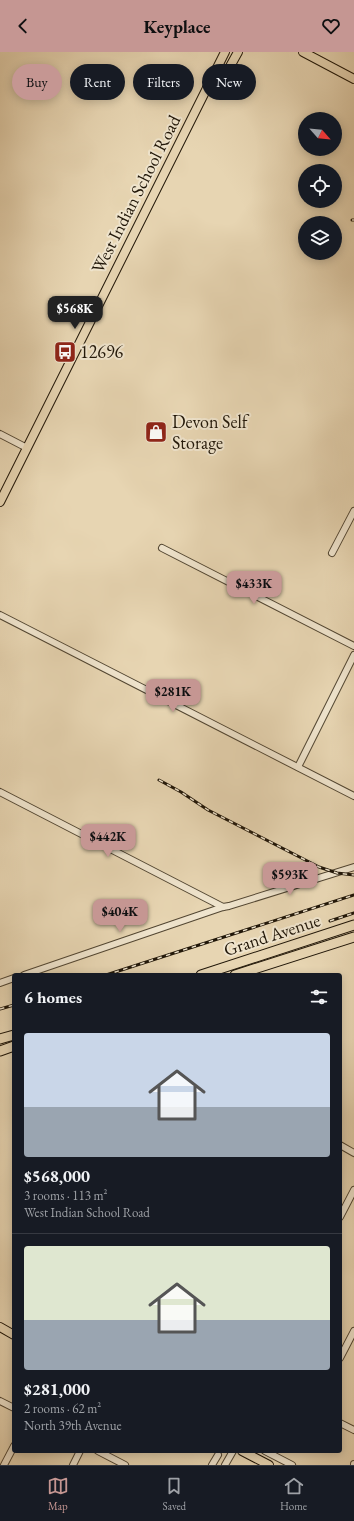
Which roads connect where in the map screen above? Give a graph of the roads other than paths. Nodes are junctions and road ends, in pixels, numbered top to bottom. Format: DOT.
graph roads {
  1 [pos="225,52"];
  2 [pos="238,52"];
  3 [pos="303,52"];
  4 [pos="219,64"];
  5 [pos="231,64"];
  6 [pos="354,79"];
  7 [pos="202,98"];
  8 [pos="0,434"];
  9 [pos="27,448"];
  10 [pos="0,502"];
  11 [pos="354,511"];
  12 [pos="162,548"];
  13 [pos="332,554"];
  14 [pos="0,615"];
  15 [pos="354,646"];
  16 [pos="354,655"];
  17 [pos="298,767"];
  18 [pos="0,792"];
  19 [pos="354,796"];
  20 [pos="354,867"];
  21 [pos="223,907"];
  22 [pos="354,925"];
  23 [pos="354,937"];
  24 [pos="304,942"];
  25 [pos="307,952"];
  26 [pos="30,973"];
  27 [pos="207,973"];
  28 [pos="241,973"];
  29 [pos="12,979"];
  30 [pos="0,983"];
  31 [pos="12,1036"];
  32 [pos="0,1039"];
  33 [pos="12,1047"];
  34 [pos="0,1051"];
  35 [pos="342,1146"];
  36 [pos="354,1153"];
  37 [pos="354,1190"];
  38 [pos="342,1213"];
  39 [pos="0,1328"];
  40 [pos="354,1331"];
  41 [pos="12,1334"];
  42 [pos="342,1354"];
  43 [pos="0,1401"];
  44 [pos="12,1407"];
  45 [pos="342,1424"];
  46 [pos="354,1430"];
  47 [pos="12,1450"];
  48 [pos="79,1453"];
  49 [pos="102,1453"];
  50 [pos="232,1453"];
  51 [pos="246,1453"];
  52 [pos="269,1453"];
  53 [pos="218,1455"];
  54 [pos="4,1465"];
  55 [pos="73,1465"];
  56 [pos="125,1465"];
  57 [pos="212,1465"];
  58 [pos="225,1465"];
  59 [pos="269,1465"];
  60 [pos="292,1465"];
  1 -- 4 [label="main road, West Indian School Road"];
  2 -- 5 [label="main road"];
  3 -- 6 [label="main road"];
  7 -- 9 [label="main road, West Indian School Road"];
  8 -- 9 [label="street"];
  9 -- 10 [label="main road, West Indian School Road"];
  11 -- 13 [label="street"];
  12 -- 15 [label="street"];
  14 -- 17 [label="street"];
  16 -- 17 [label="street"];
  17 -- 19 [label="street"];
  18 -- 21 [label="street"];
  20 -- 21 [label="street"];
  21 -- 26 [label="street"];
  22 -- 24 [label="highway, Grand Avenue"];
  23 -- 25 [label="highway, Grand Avenue"];
  24 -- 25 [label="highway"];
  24 -- 27 [label="highway, Grand Avenue"];
  25 -- 28 [label="highway, Grand Avenue"];
  29 -- 30 [label="street"];
  31 -- 32 [label="highway"];
  33 -- 34 [label="highway"];
  35 -- 36 [label="street"];
  37 -- 38 [label="street"];
  39 -- 41 [label="main road"];
  40 -- 42 [label="street"];
  43 -- 44 [label="street"];
  45 -- 46 [label="street"];
  47 -- 54 [label="street"];
  48 -- 55 [label="street"];
  49 -- 56 [label="street"];
  50 -- 58 [label="street"];
  51 -- 59 [label="main road"];
  52 -- 60 [label="street"];
  53 -- 57 [label="street"];
}
